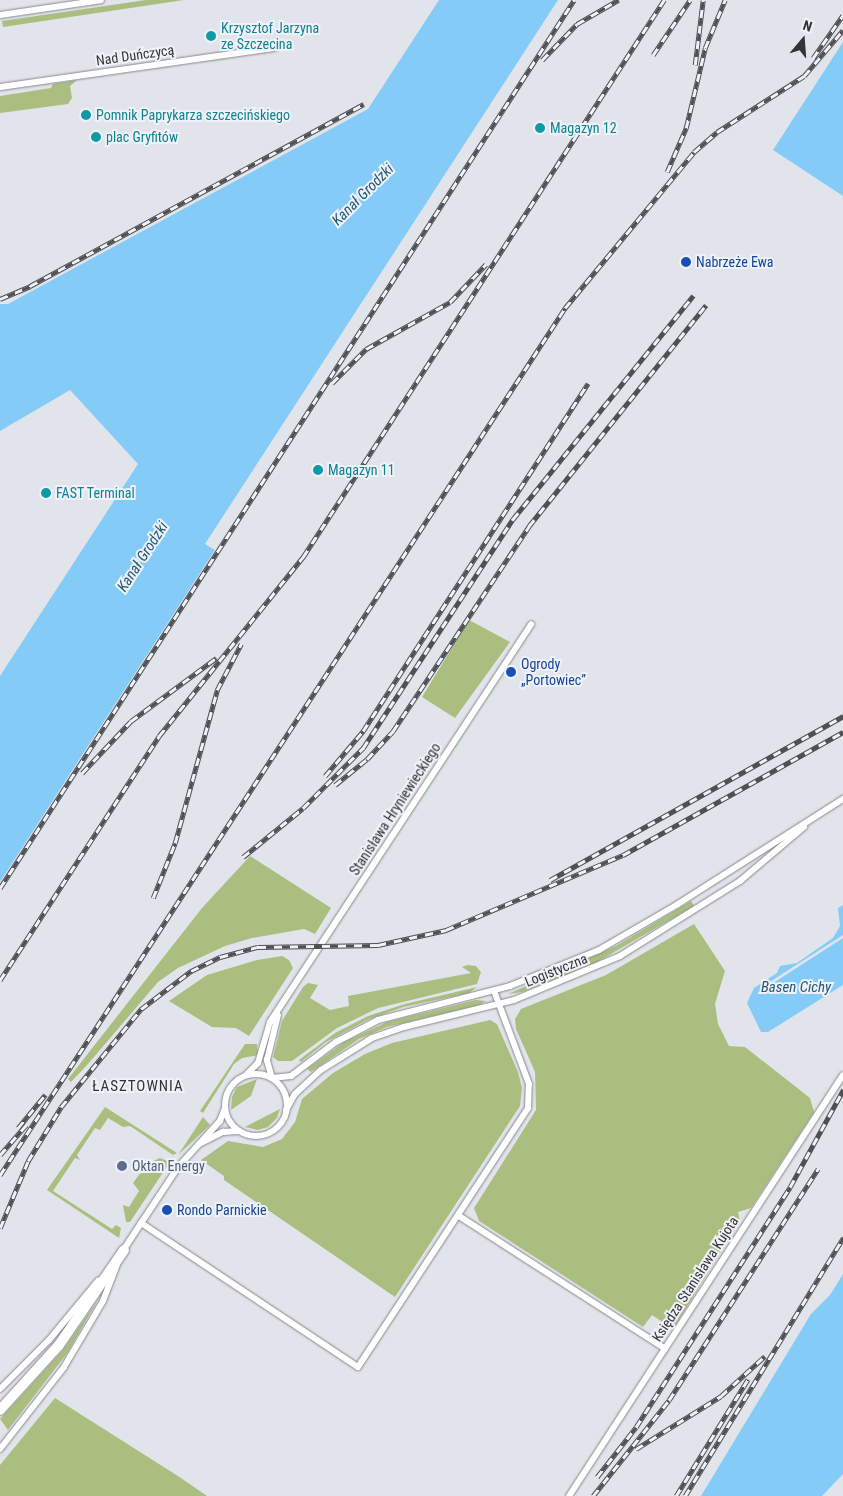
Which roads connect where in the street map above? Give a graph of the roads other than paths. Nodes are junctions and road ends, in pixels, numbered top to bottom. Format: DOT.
graph roads {
  1 [pos="101,0"];
  2 [pos="80,2"];
  3 [pos="0,15"];
  4 [pos="274,48"];
  5 [pos="0,87"];
  6 [pos="531,624"];
  7 [pos="843,799"];
  8 [pos="820,813"];
  9 [pos="494,991"];
  10 [pos="500,1005"];
  11 [pos="282,1007"];
  12 [pos="246,1075"];
  13 [pos="843,1075"];
  14 [pos="272,1078"];
  15 [pos="225,1108"];
  16 [pos="286,1110"];
  17 [pos="242,1132"];
  18 [pos="192,1149"];
  19 [pos="459,1216"];
  20 [pos="141,1223"];
  21 [pos="124,1250"];
  22 [pos="665,1349"];
  23 [pos="0,1389"];
  24 [pos="0,1410"];
  25 [pos="0,1449"];
  26 [pos="569,1496"];
  1 -- 2 [label="street"];
  2 -- 3 [label="street"];
  4 -- 5 [label="street, Nad Duńczycą"];
  6 -- 11 [label="street, Stanisława Hryniewieckiego"];
  7 -- 8 [label="street, Logistyczna"];
  8 -- 9 [label="street, Logistyczna"];
  8 -- 10 [label="street, Logistyczna"];
  9 -- 10 [label="street"];
  9 -- 14 [label="street, Logistyczna"];
  10 -- 16 [label="street, Logistyczna"];
  10 -- 19 [label="street"];
  11 -- 12 [label="street, Stanisława Hryniewieckiego"];
  11 -- 14 [label="street, Stanisława Hryniewieckiego"];
  12 -- 14 [label="street"];
  12 -- 15 [label="street"];
  13 -- 22 [label="street, Księdza Stanisława Kujota"];
  14 -- 16 [label="street"];
  15 -- 17 [label="street"];
  15 -- 18 [label="street"];
  16 -- 17 [label="street"];
  17 -- 18 [label="street"];
  18 -- 20 [label="street"];
  19 -- 20 [label="street"];
  19 -- 22 [label="street"];
  20 -- 21 [label="street"];
  21 -- 23 [label="street"];
  21 -- 24 [label="main road"];
  21 -- 25 [label="street"];
  22 -- 26 [label="street, Księdza Stanisława Kujota"];
}
